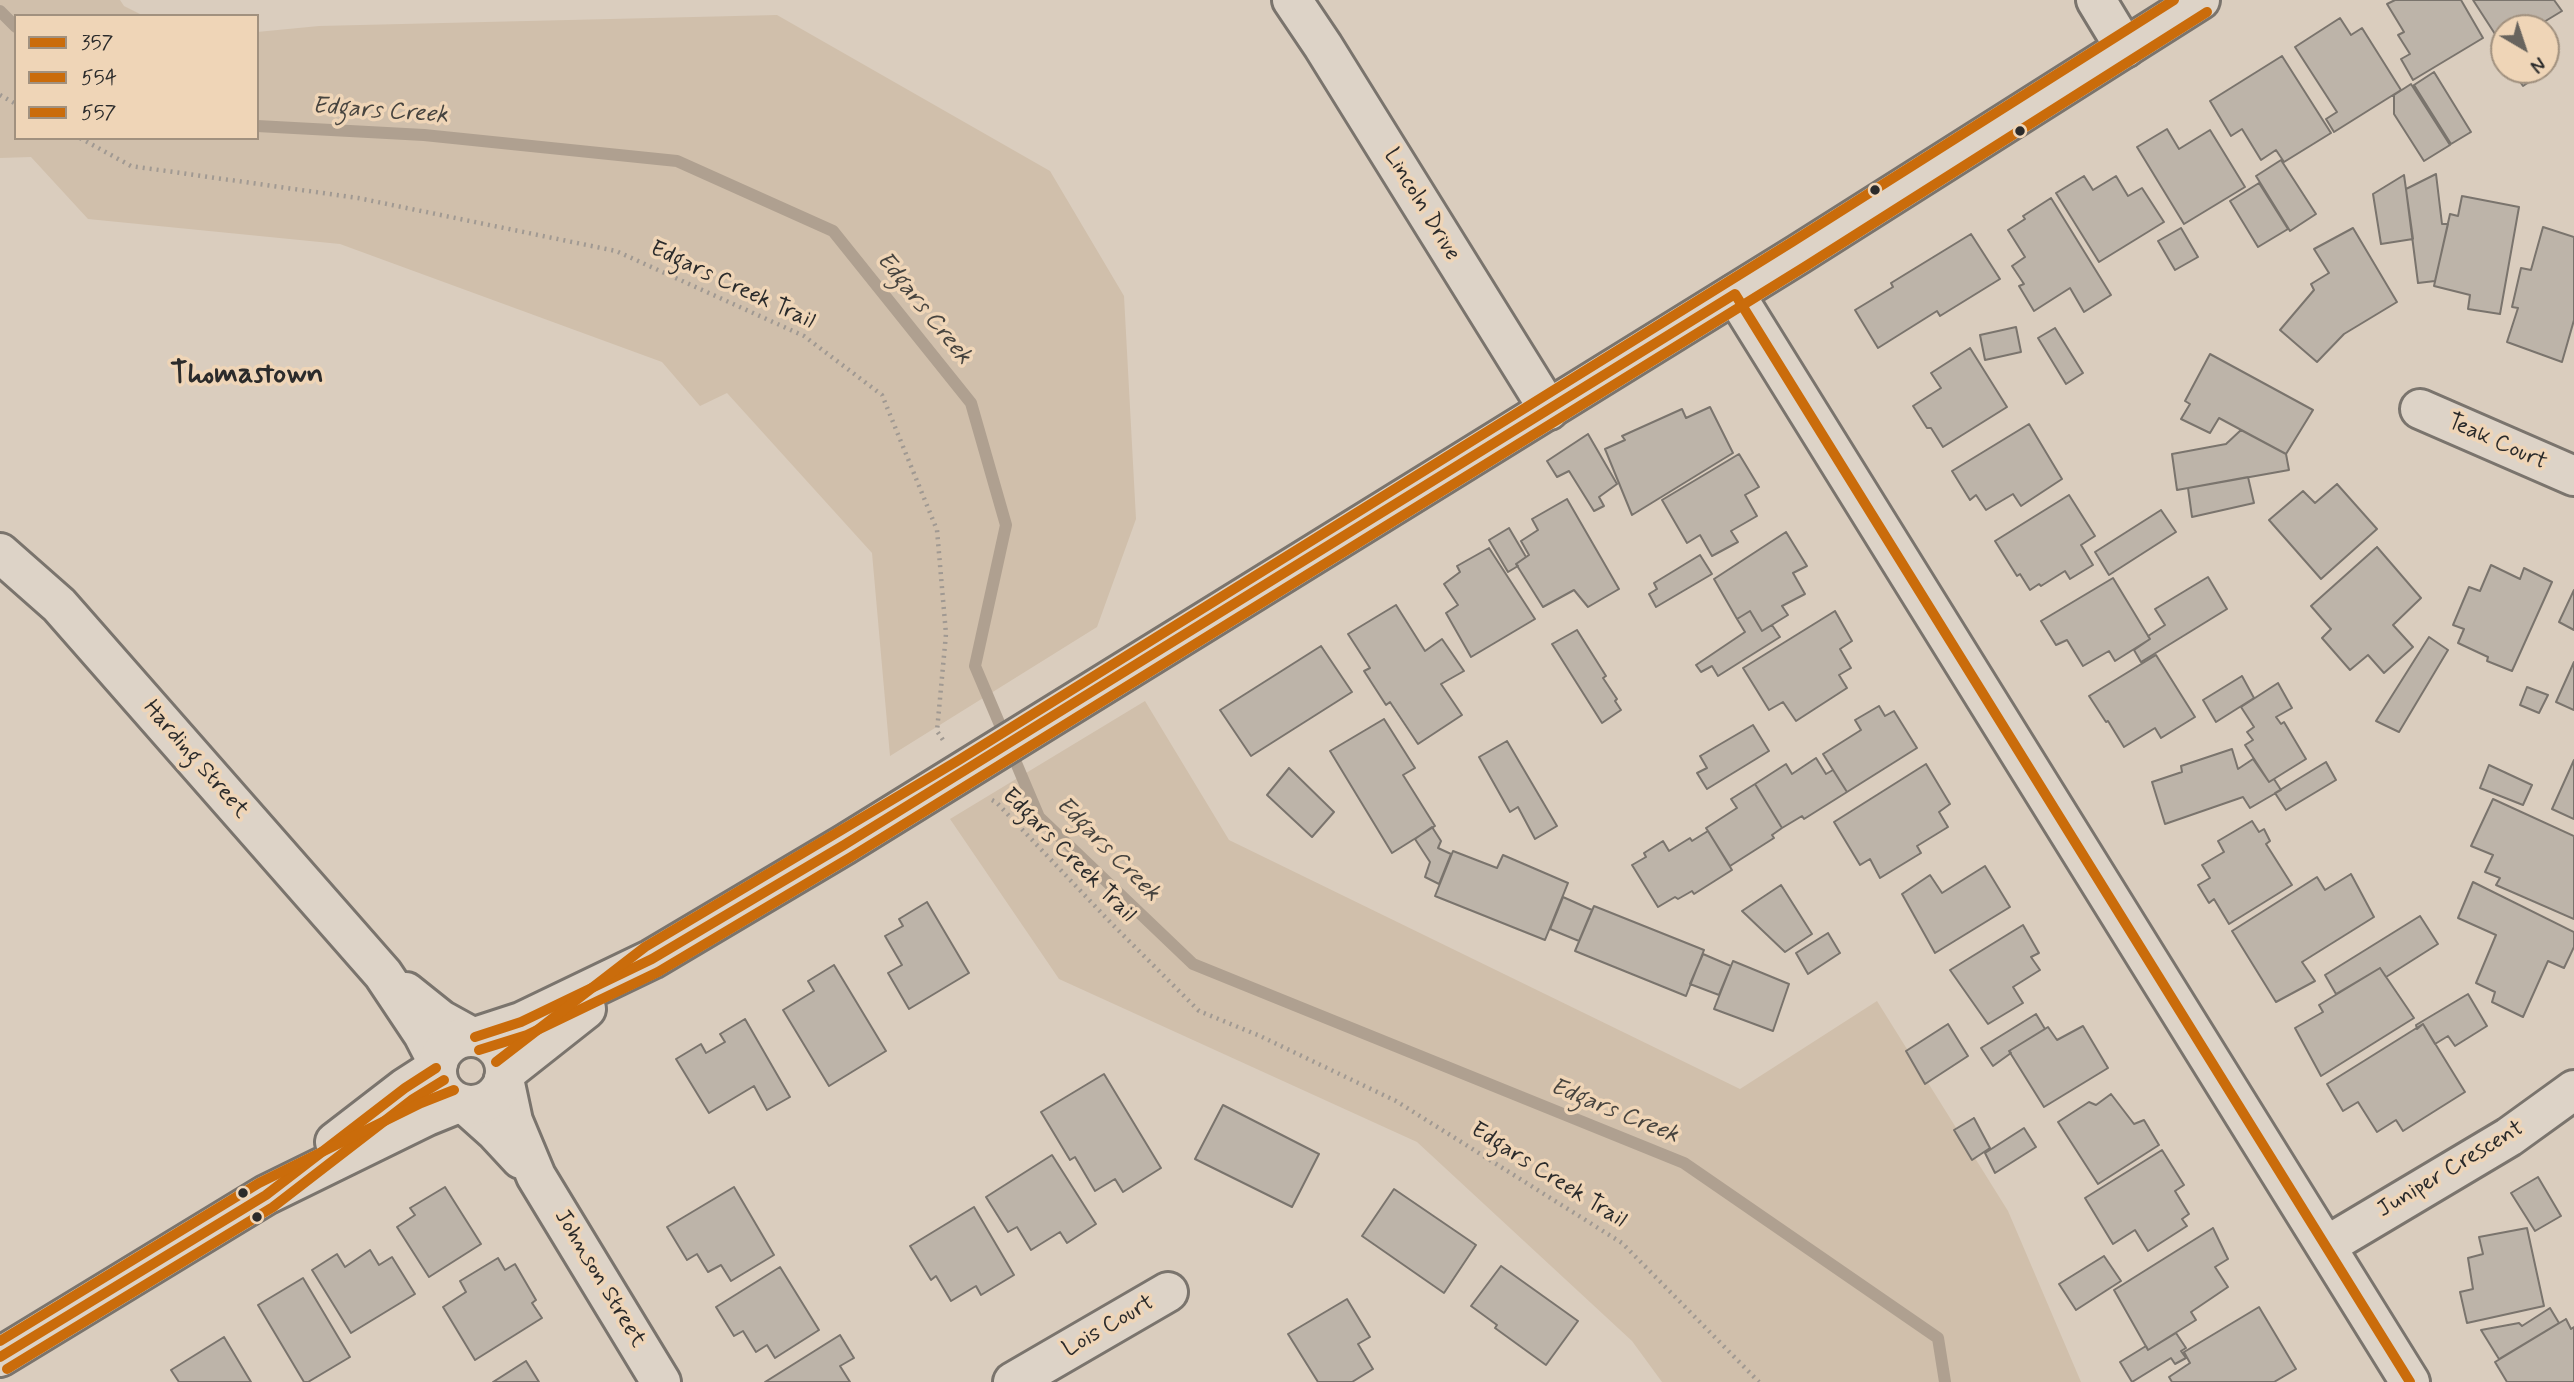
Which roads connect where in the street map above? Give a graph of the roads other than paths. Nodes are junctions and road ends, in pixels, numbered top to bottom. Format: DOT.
graph roads {
  1 [pos="1292,0"];
  2 [pos="2096,0"];
  3 [pos="2200,0"];
  4 [pos="2125,48"];
  5 [pos="1735,294"];
  6 [pos="2420,409"];
  7 [pos="1549,410"];
  8 [pos="2574,476"];
  9 [pos="0,553"];
  10 [pos="652,959"];
  11 [pos="383,974"];
  12 [pos="472,1036"];
  13 [pos="437,1066"];
  14 [pos="505,1076"];
  15 [pos="2574,1090"];
  16 [pos="463,1104"];
  17 [pos="536,1176"];
  18 [pos="266,1195"];
  19 [pos="2326,1246"];
  20 [pos="1168,1292"];
  21 [pos="0,1357"];
  22 [pos="661,1382"];
  23 [pos="1013,1382"];
  24 [pos="2410,1382"];
  1 -- 7 [label="street, Lincoln Drive"];
  2 -- 4 [label="street"];
  3 -- 4 [label="street"];
  4 -- 5 [label="street"];
  5 -- 7 [label="street"];
  5 -- 19 [label="street"];
  6 -- 8 [label="street, Teak Court"];
  7 -- 10 [label="street"];
  9 -- 11 [label="street, Harding Street"];
  10 -- 12 [label="street"];
  10 -- 14 [label="street"];
  11 -- 12 [label="street, Harding Street"];
  11 -- 13 [label="street, Harding Street"];
  12 -- 13 [label="street"];
  12 -- 14 [label="street"];
  13 -- 16 [label="street"];
  13 -- 18 [label="street"];
  14 -- 16 [label="street"];
  14 -- 17 [label="street, Johnson Street"];
  15 -- 19 [label="street, Juniper Crescent"];
  16 -- 17 [label="street, Johnson Street"];
  16 -- 18 [label="street"];
  17 -- 22 [label="street, Johnson Street"];
  18 -- 21 [label="street"];
  19 -- 24 [label="street"];
  20 -- 23 [label="street, Lois Court"];
}
